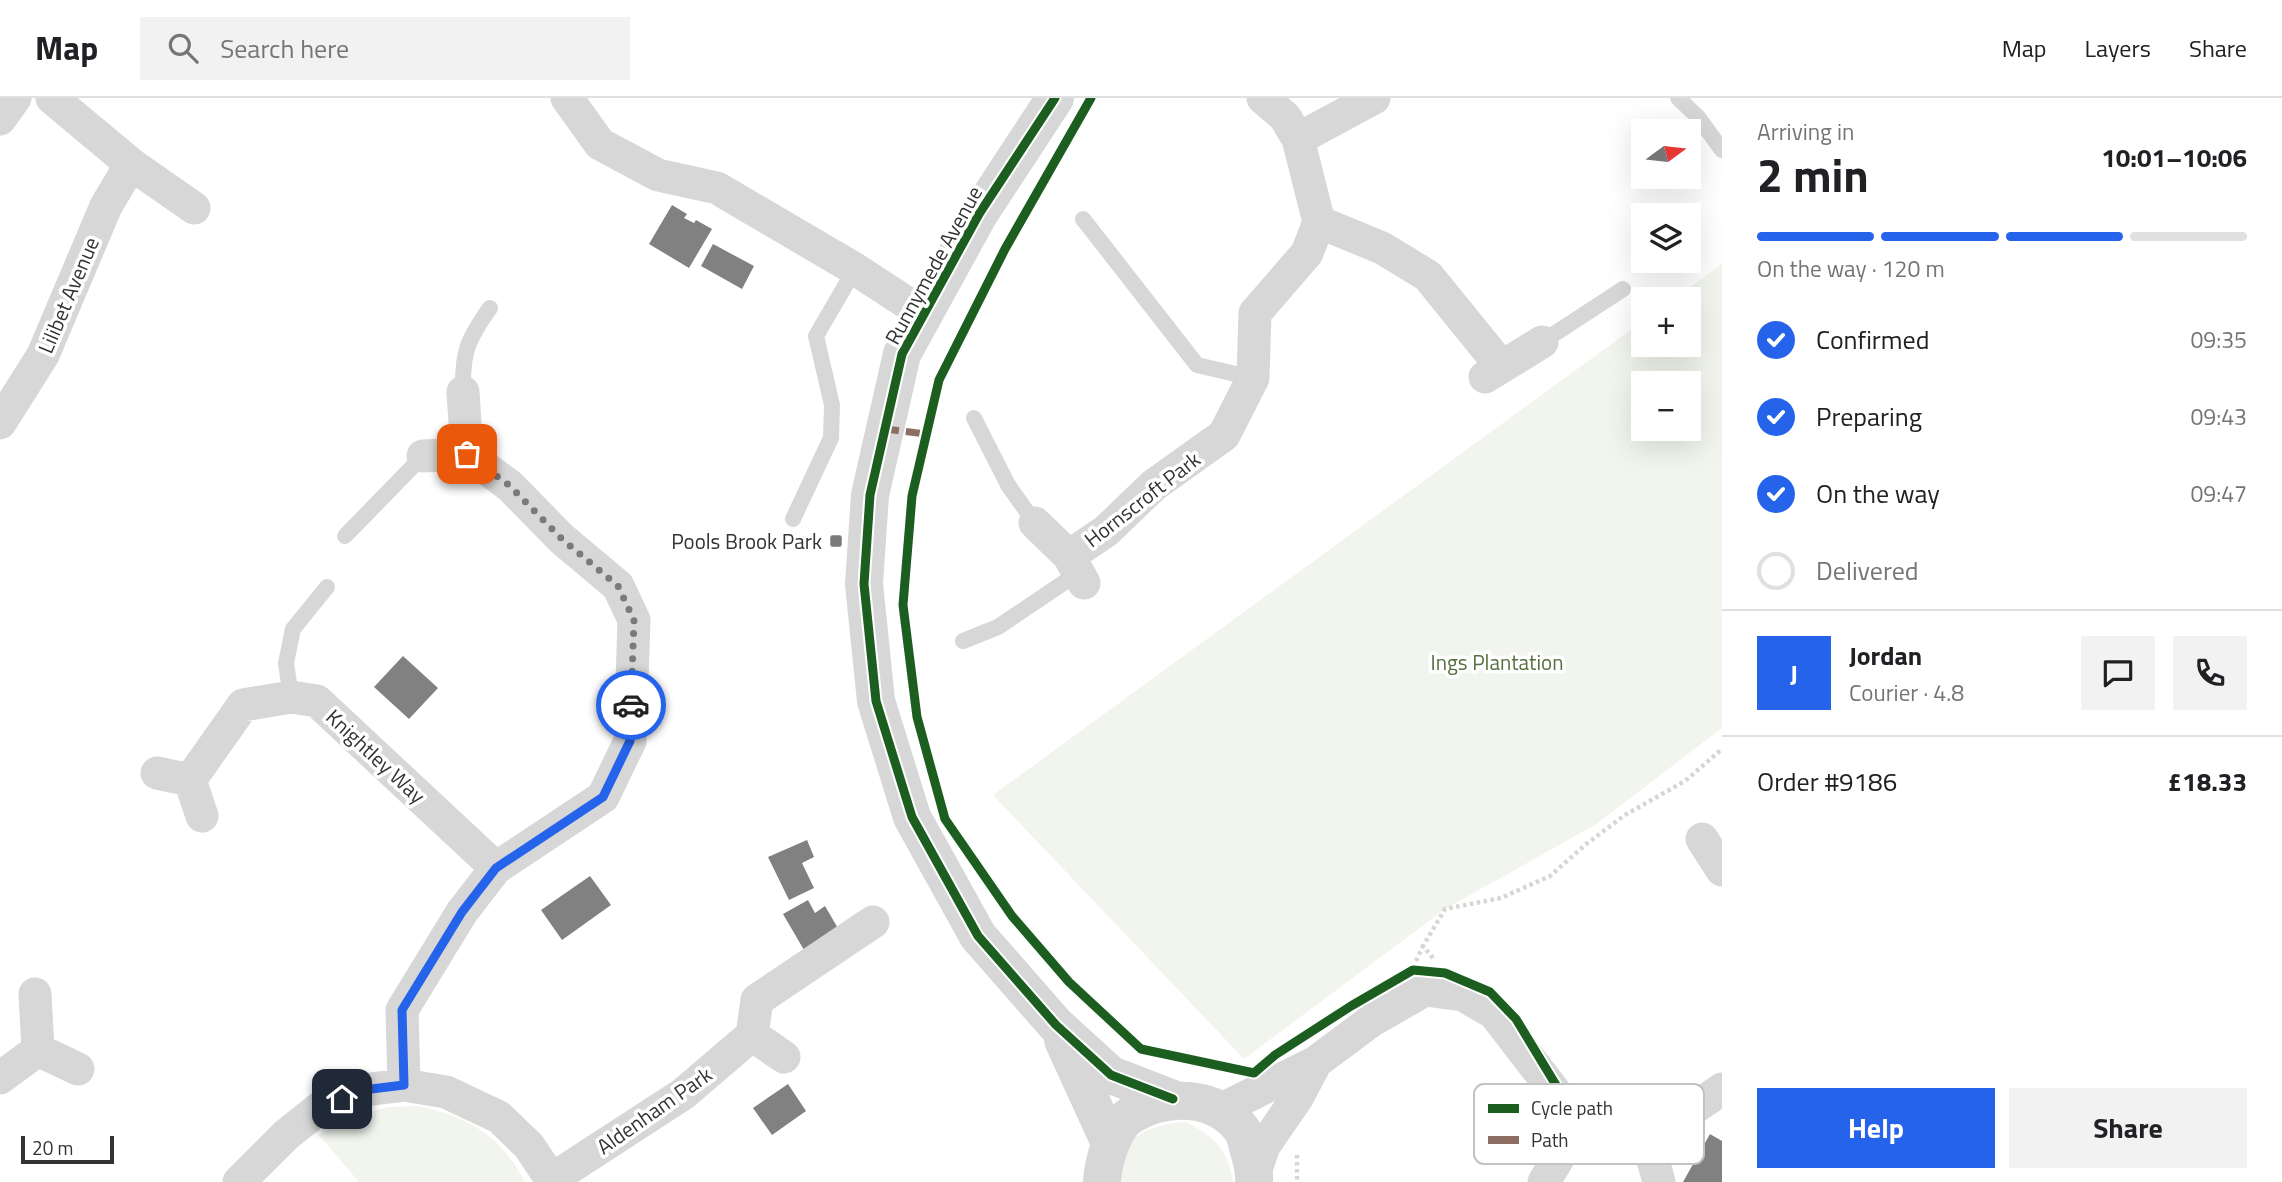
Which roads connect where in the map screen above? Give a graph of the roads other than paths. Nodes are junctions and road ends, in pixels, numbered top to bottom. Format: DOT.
graph roads {
  1 [pos="15,98"];
  2 [pos="52,98"];
  3 [pos="567,98"];
  4 [pos="1055,98"];
  5 [pos="1263,98"];
  6 [pos="1374,98"];
  7 [pos="1678,98"];
  8 [pos="0,119"];
  9 [pos="1298,139"];
  10 [pos="1722,150"];
  11 [pos="131,164"];
  12 [pos="194,208"];
  13 [pos="1083,219"];
  14 [pos="1319,222"];
  15 [pos="855,269"];
  16 [pos="1623,289"];
  17 [pos="490,308"];
  18 [pos="924,314"];
  19 [pos="1542,342"];
  20 [pos="1253,378"];
  21 [pos="463,392"];
  22 [pos="974,418"];
  23 [pos="0,423"];
  24 [pos="467,454"];
  25 [pos="423,456"];
  26 [pos="793,519"];
  27 [pos="1035,523"];
  28 [pos="345,536"];
  29 [pos="1077,571"];
  30 [pos="327,587"];
  31 [pos="964,641"];
  32 [pos="291,697"];
  33 [pos="158,773"];
  34 [pos="190,780"];
  35 [pos="202,816"];
  36 [pos="1702,839"];
  37 [pos="496,868"];
  38 [pos="1722,870"];
  39 [pos="873,922"];
  40 [pos="35,994"];
  41 [pos="1056,1025"];
  42 [pos="752,1035"];
  43 [pos="38,1050"];
  44 [pos="784,1057"];
  45 [pos="1316,1062"];
  46 [pos="78,1069"];
  47 [pos="0,1078"];
  48 [pos="1548,1084"];
  49 [pos="404,1085"];
  50 [pos="1722,1089"];
  51 [pos="1173,1099"];
  52 [pos="1704,1101"];
  53 [pos="1220,1110"];
  54 [pos="1110,1143"];
  55 [pos="1555,1164"];
  56 [pos="1654,1164"];
  57 [pos="1254,1177"];
  58 [pos="553,1180"];
  59 [pos="239,1182"];
  60 [pos="1102,1182"];
  61 [pos="1544,1182"];
  62 [pos="1659,1182"];
  1 -- 8 [label="street"];
  2 -- 11 [label="street"];
  3 -- 15 [label="street"];
  4 -- 18 [label="street, Runnymede Avenue"];
  5 -- 9 [label="street"];
  6 -- 9 [label="street"];
  7 -- 10 [label="lane"];
  9 -- 14 [label="street"];
  11 -- 12 [label="street"];
  11 -- 23 [label="street, Lilibet Avenue"];
  13 -- 20 [label="lane"];
  14 -- 19 [label="street"];
  14 -- 20 [label="street, Hornscroft Park"];
  15 -- 18 [label="street"];
  15 -- 26 [label="lane"];
  16 -- 19 [label="lane"];
  17 -- 21 [label="lane"];
  18 -- 41 [label="street, Runnymede Avenue"];
  20 -- 29 [label="street, Hornscroft Park"];
  21 -- 24 [label="street"];
  22 -- 27 [label="lane"];
  24 -- 25 [label="street"];
  24 -- 37 [label="street"];
  25 -- 28 [label="lane"];
  27 -- 29 [label="street, Hornscroft Park"];
  29 -- 31 [label="lane"];
  30 -- 32 [label="lane"];
  32 -- 34 [label="street, Knightley Way"];
  32 -- 37 [label="street, Knightley Way"];
  33 -- 34 [label="street"];
  34 -- 35 [label="street"];
  36 -- 38 [label="street"];
  37 -- 49 [label="street"];
  39 -- 42 [label="street"];
  40 -- 43 [label="street"];
  41 -- 51 [label="street, Runnymede Avenue"];
  41 -- 54 [label="street, Runnymede Avenue"];
  42 -- 44 [label="street"];
  42 -- 58 [label="street, Aldenham Park"];
  43 -- 46 [label="street"];
  43 -- 47 [label="street"];
  45 -- 48 [label="street"];
  45 -- 53 [label="street"];
  45 -- 57 [label="street"];
  49 -- 58 [label="street"];
  49 -- 59 [label="street"];
  50 -- 52 [label="street"];
  51 -- 53 [label="street, Runnymede Avenue"];
  51 -- 54 [label="street"];
  53 -- 57 [label="street"];
  54 -- 60 [label="street"];
  55 -- 61 [label="street"];
  56 -- 62 [label="street"];
}
